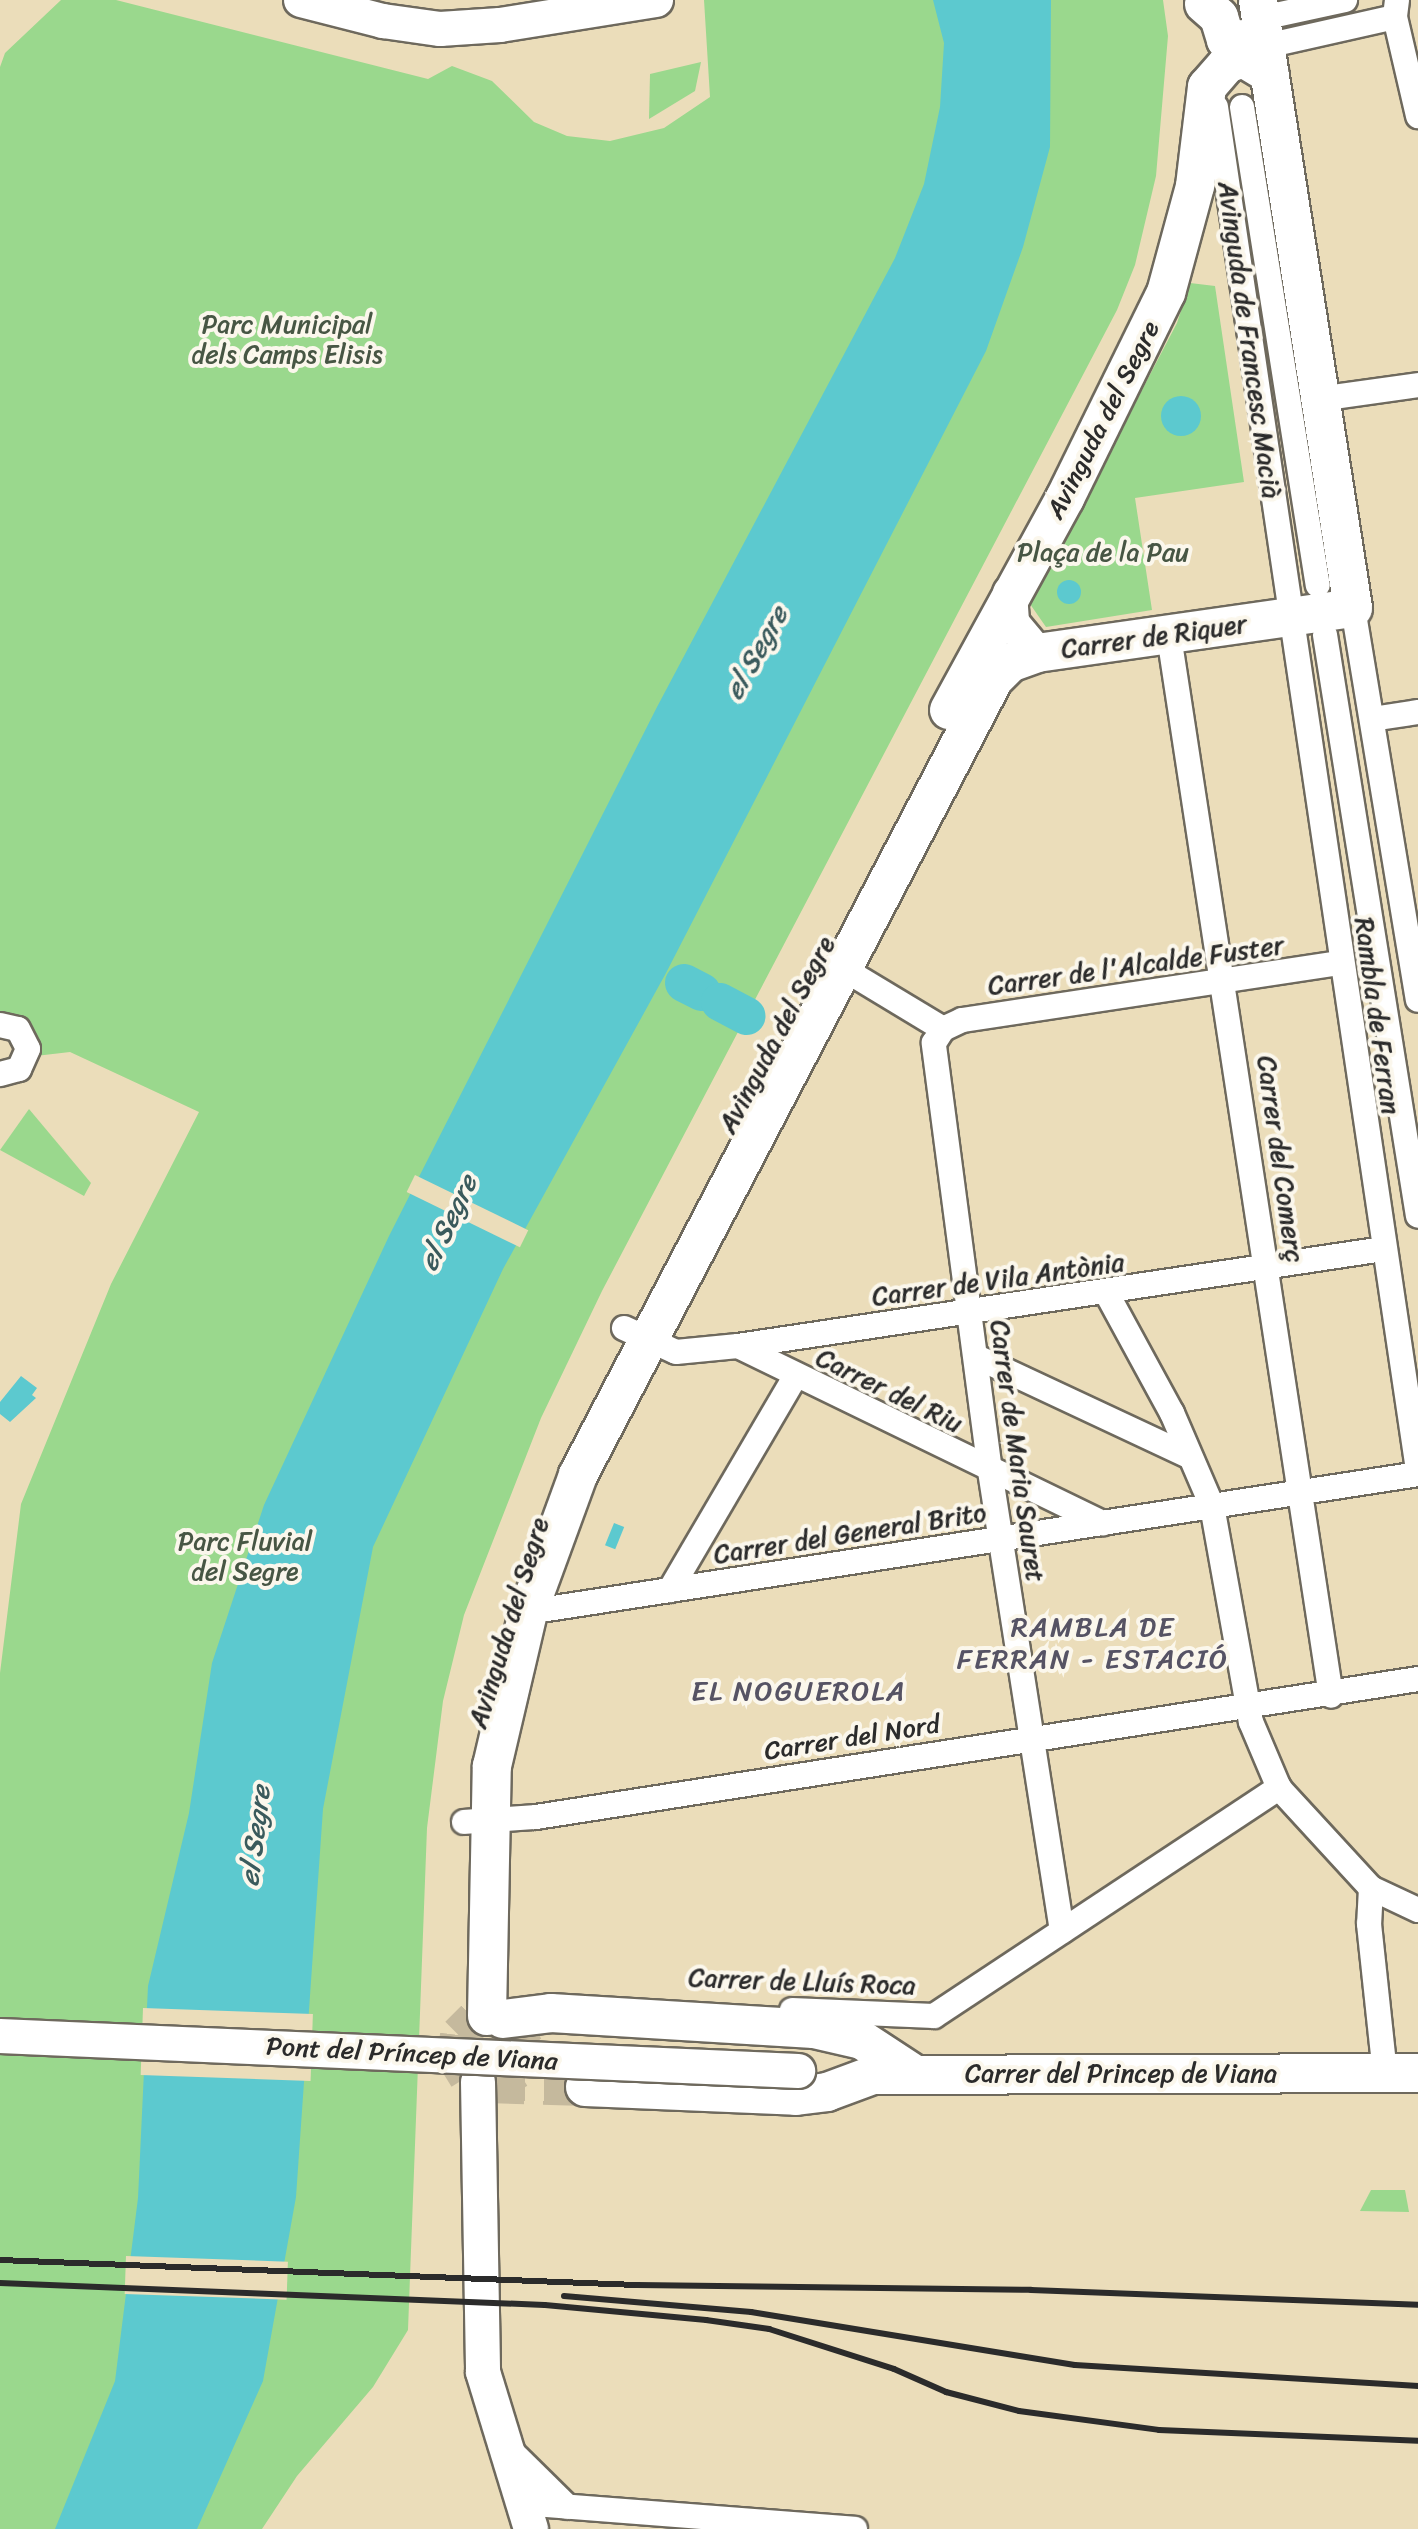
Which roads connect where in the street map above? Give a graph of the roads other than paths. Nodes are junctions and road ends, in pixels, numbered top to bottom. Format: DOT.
graph roads {
  1 [pos="301,0"];
  2 [pos="656,0"];
  3 [pos="1345,0"];
  4 [pos="546,9"];
  5 [pos="1396,9"];
  6 [pos="1209,13"];
  7 [pos="1264,34"];
  8 [pos="1211,79"];
  9 [pos="1242,107"];
  10 [pos="1418,116"];
  11 [pos="1418,385"];
  12 [pos="1319,399"];
  13 [pos="1318,585"];
  14 [pos="1010,593"];
  15 [pos="1291,617"];
  16 [pos="1355,622"];
  17 [pos="1325,635"];
  18 [pos="1169,636"];
  19 [pos="1037,653"];
  20 [pos="1418,712"];
  21 [pos="1372,719"];
  22 [pos="1414,948"];
  23 [pos="1340,963"];
  24 [pos="842,968"];
  25 [pos="1226,981"];
  26 [pos="1418,1000"];
  27 [pos="0,1025"];
  28 [pos="943,1029"];
  29 [pos="0,1074"];
  30 [pos="1418,1216"];
  31 [pos="1383,1249"];
  32 [pos="1268,1268"];
  33 [pos="1106,1292"];
  34 [pos="968,1313"];
  35 [pos="636,1333"];
  36 [pos="738,1346"];
  37 [pos="977,1357"];
  38 [pos="795,1377"];
  39 [pos="1190,1457"];
  40 [pos="990,1471"];
  41 [pos="1418,1472"];
  42 [pos="1304,1492"];
  43 [pos="1212,1506"];
  44 [pos="1104,1523"];
  45 [pos="1001,1539"];
  46 [pos="670,1590"];
  47 [pos="528,1612"];
  48 [pos="1418,1679"];
  49 [pos="1331,1693"];
  50 [pos="1248,1705"];
  51 [pos="1033,1737"];
  52 [pos="1279,1788"];
  53 [pos="476,1823"];
  54 [pos="1371,1888"];
  55 [pos="1418,1910"];
  56 [pos="1062,1931"];
  57 [pos="489,2019"];
  58 [pos="0,2036"];
  59 [pos="824,2072"];
  60 [pos="1401,2073"];
  61 [pos="914,2074"];
  62 [pos="873,2075"];
  63 [pos="478,2082"];
  64 [pos="585,2087"];
  65 [pos="500,2435"];
  66 [pos="568,2507"];
  67 [pos="523,2520"];
  68 [pos="855,2529"];
  1 -- 4 [label="main road"];
  2 -- 4 [label="main road"];
  3 -- 7 [label="street"];
  5 -- 7 [label="street"];
  5 -- 10 [label="street"];
  6 -- 7 [label="main road"];
  6 -- 8 [label="main road, Avinguda de Francesc Macià"];
  7 -- 8 [label="main road"];
  7 -- 12 [label="main road"];
  8 -- 14 [label="main road, Avinguda del Segre"];
  8 -- 15 [label="street, Avinguda de Francesc Macià"];
  9 -- 13 [label="street, Avinguda de Francesc Macià"];
  11 -- 12 [label="street"];
  12 -- 16 [label="main road"];
  14 -- 19 [label="main road, Carrer de Riquer"];
  14 -- 35 [label="main road, Avinguda del Segre"];
  15 -- 16 [label="main road"];
  15 -- 18 [label="main road, Carrer de Riquer"];
  15 -- 23 [label="street, Rambla de Ferran"];
  16 -- 21 [label="street, Rambla de Ferran"];
  17 -- 30 [label="street, Rambla de Ferran"];
  18 -- 19 [label="main road, Carrer de Riquer"];
  18 -- 25 [label="street, Carrer del Comerç"];
  19 -- 24 [label="main road, Avinguda del Segre"];
  20 -- 21 [label="street"];
  21 -- 22 [label="street, Rambla de Ferran"];
  22 -- 26 [label="street, Rambla de Ferran"];
  23 -- 25 [label="street, Carrer de l'Alcalde Fuster"];
  23 -- 31 [label="street, Rambla de Ferran"];
  24 -- 28 [label="street"];
  24 -- 35 [label="main road, Avinguda del Segre"];
  25 -- 28 [label="street, Carrer de l'Alcalde Fuster"];
  25 -- 32 [label="street, Carrer del Comerç"];
  27 -- 29 [label="street"];
  28 -- 34 [label="street, Carrer de Maria Sauret"];
  31 -- 32 [label="street, Carrer de Vila Antònia"];
  31 -- 41 [label="street, Rambla de Ferran"];
  32 -- 33 [label="street, Carrer de Vila Antònia"];
  32 -- 42 [label="street, Carrer del Comerç"];
  33 -- 34 [label="street, Carrer de Vila Antònia"];
  33 -- 39 [label="street"];
  34 -- 36 [label="street, Carrer de Vila Antònia"];
  34 -- 37 [label="street, Carrer de Maria Sauret"];
  35 -- 36 [label="street, Carrer de Vila Antònia"];
  35 -- 47 [label="main road, Avinguda del Segre"];
  35 -- 53 [label="main road, Avinguda del Segre"];
  36 -- 38 [label="street, Carrer del Riu"];
  37 -- 39 [label="street"];
  37 -- 40 [label="street, Carrer de Maria Sauret"];
  38 -- 40 [label="street, Carrer del Riu"];
  38 -- 46 [label="street"];
  39 -- 43 [label="street"];
  40 -- 44 [label="street, Carrer del Riu"];
  40 -- 45 [label="street, Carrer de Maria Sauret"];
  41 -- 42 [label="street, Carrer del General Brito"];
  42 -- 43 [label="street, Carrer del General Brito"];
  42 -- 49 [label="street, Carrer del Comerç"];
  43 -- 44 [label="street, Carrer del General Brito"];
  43 -- 50 [label="street"];
  44 -- 45 [label="street, Carrer del General Brito"];
  45 -- 46 [label="street, Carrer del General Brito"];
  45 -- 51 [label="street, Carrer de Maria Sauret"];
  46 -- 47 [label="street, Carrer del General Brito"];
  47 -- 53 [label="main road, Avinguda del Segre"];
  48 -- 49 [label="street"];
  49 -- 50 [label="street, Carrer del Nord"];
  50 -- 51 [label="street, Carrer del Nord"];
  50 -- 52 [label="street"];
  51 -- 53 [label="street, Carrer del Nord"];
  51 -- 56 [label="street, Carrer de Maria Sauret"];
  52 -- 54 [label="street"];
  52 -- 56 [label="street, Carrer de Lluís Roca"];
  53 -- 57 [label="main road, Avinguda del Segre"];
  54 -- 55 [label="street"];
  54 -- 60 [label="street"];
  56 -- 57 [label="street, Carrer de Lluís Roca"];
  57 -- 61 [label="main road"];
  58 -- 59 [label="main road, Pont del Príncep de Viana, bridge"];
  59 -- 62 [label="main road, Carrer del Princep de Viana"];
  60 -- 61 [label="main road, Carrer del Princep de Viana"];
  61 -- 62 [label="main road, Carrer del Princep de Viana"];
  62 -- 64 [label="main road"];
  63 -- 65 [label="main road"];
  65 -- 66 [label="street"];
  65 -- 67 [label="main road"];
  66 -- 67 [label="street"];
  66 -- 68 [label="street"];
}
